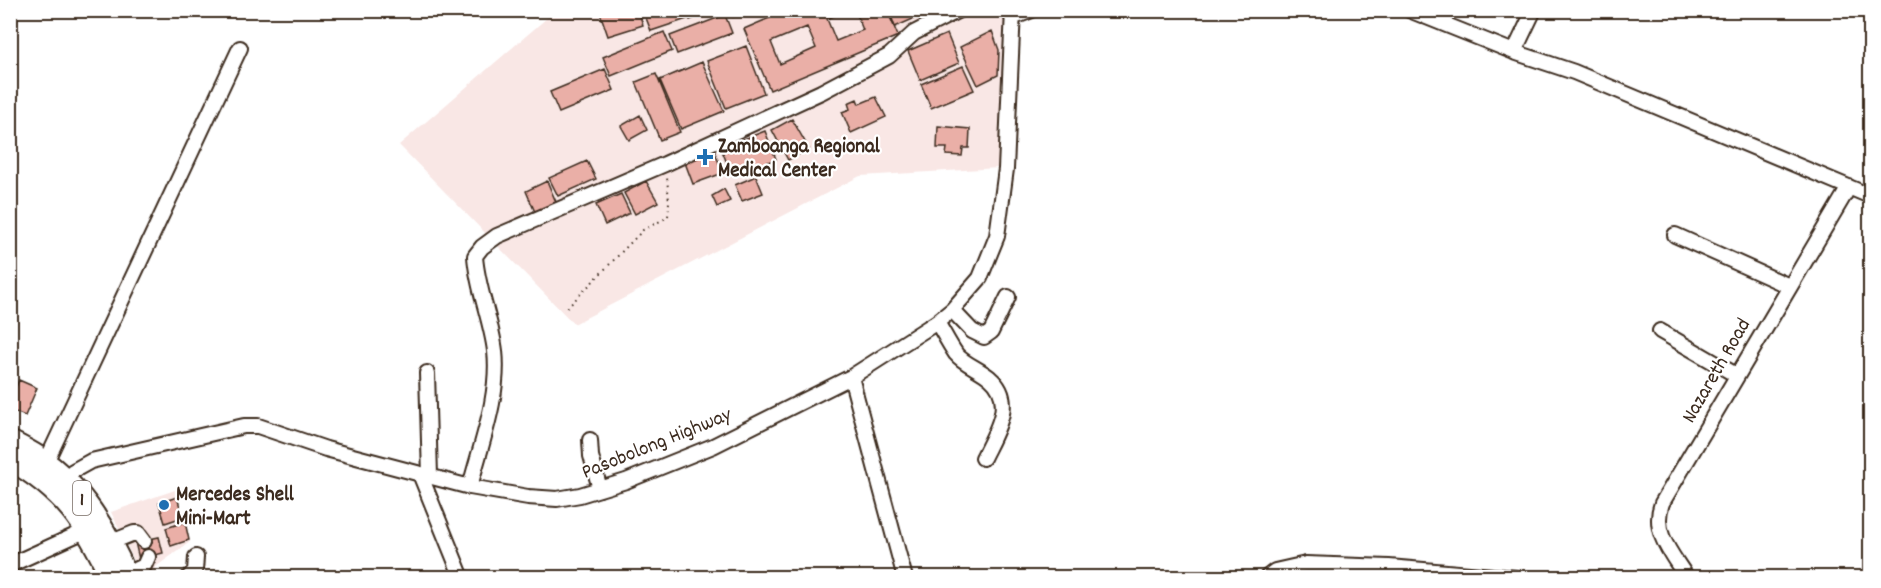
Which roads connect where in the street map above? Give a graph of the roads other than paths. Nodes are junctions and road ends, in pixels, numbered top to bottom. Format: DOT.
graph roads {
  1 [pos="959,10"];
  2 [pos="1032,10"];
  3 [pos="1410,10"];
  4 [pos="1534,10"];
  5 [pos="1012,14"];
  6 [pos="240,48"];
  7 [pos="1514,52"];
  8 [pos="1849,187"];
  9 [pos="1870,196"];
  10 [pos="1675,235"];
  11 [pos="1789,286"];
  12 [pos="1008,297"];
  13 [pos="952,310"];
  14 [pos="937,322"];
  15 [pos="1660,331"];
  16 [pos="427,373"];
  17 [pos="1736,375"];
  18 [pos="851,377"];
  19 [pos="590,440"];
  20 [pos="10,441"];
  21 [pos="983,458"];
  22 [pos="10,460"];
  23 [pos="46,462"];
  24 [pos="425,475"];
  25 [pos="60,484"];
  26 [pos="470,487"];
  27 [pos="600,489"];
  28 [pos="87,530"];
  29 [pos="144,541"];
  30 [pos="104,545"];
  31 [pos="148,557"];
  32 [pos="196,558"];
  33 [pos="10,565"];
  34 [pos="120,577"];
  35 [pos="188,578"];
  36 [pos="462,578"];
  37 [pos="905,578"];
  38 [pos="1266,578"];
  39 [pos="1516,578"];
  40 [pos="1687,578"];
  1 -- 26 [label="street"];
  2 -- 5 [label="street"];
  3 -- 7 [label="street"];
  4 -- 7 [label="street"];
  5 -- 13 [label="street, Pasobolong Highway"];
  6 -- 23 [label="street"];
  7 -- 8 [label="street"];
  8 -- 9 [label="street"];
  8 -- 11 [label="street, Nazareth Road"];
  10 -- 11 [label="street"];
  11 -- 17 [label="street, Nazareth Road"];
  12 -- 13 [label="street"];
  13 -- 14 [label="street, Pasobolong Highway"];
  14 -- 18 [label="street, Pasobolong Highway"];
  14 -- 21 [label="street"];
  15 -- 17 [label="street"];
  16 -- 24 [label="street"];
  17 -- 40 [label="street, Nazareth Road"];
  18 -- 27 [label="street, Pasobolong Highway"];
  18 -- 37 [label="street"];
  19 -- 27 [label="street"];
  20 -- 23 [label="highway, 1"];
  22 -- 25 [label="highway, 1"];
  23 -- 25 [label="highway, 1"];
  24 -- 25 [label="street, Pasobolong Highway"];
  24 -- 26 [label="street, Pasobolong Highway"];
  24 -- 36 [label="street"];
  25 -- 28 [label="highway, 1"];
  25 -- 30 [label="highway, 1"];
  26 -- 27 [label="street, Pasobolong Highway"];
  28 -- 30 [label="highway, 1"];
  28 -- 33 [label="street"];
  29 -- 30 [label="street"];
  30 -- 34 [label="highway, 1"];
  31 -- 34 [label="street"];
  32 -- 35 [label="street"];
  38 -- 39 [label="street"];
}
